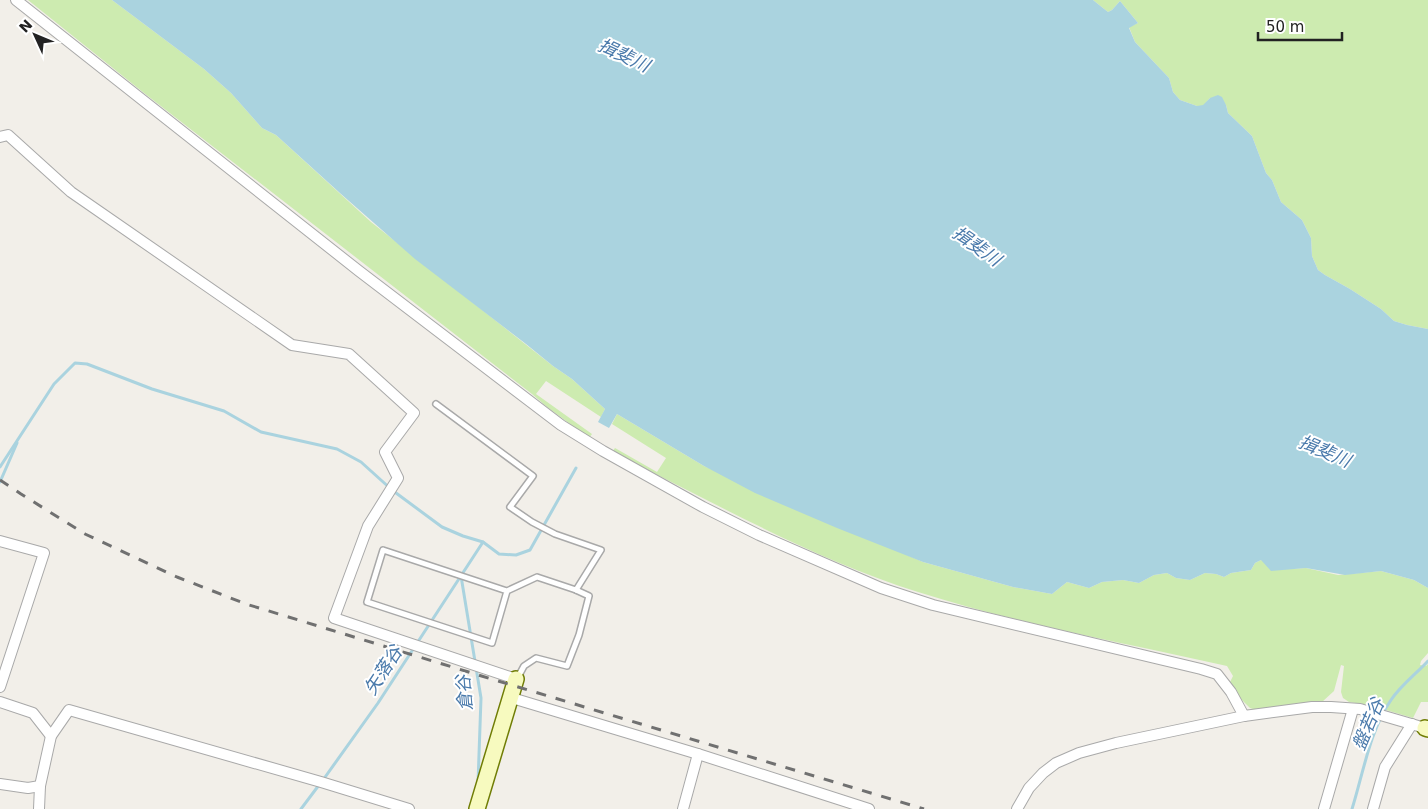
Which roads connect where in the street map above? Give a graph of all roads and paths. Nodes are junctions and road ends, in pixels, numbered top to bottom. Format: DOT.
graph roads {
  1 [pos="16,0"];
  2 [pos="0,127"];
  3 [pos="4,136"];
  4 [pos="436,404"];
  5 [pos="0,541"];
  6 [pos="576,590"];
  7 [pos="506,591"];
  8 [pos="516,679"];
  9 [pos="0,687"];
  10 [pos="512,698"];
  11 [pos="0,702"];
  12 [pos="1356,709"];
  13 [pos="1244,716"];
  14 [pos="1418,726"];
  15 [pos="50,736"];
  16 [pos="698,754"];
  17 [pos="0,784"];
  18 [pos="40,786"];
  19 [pos="844,806"];
  20 [pos="39,809"];
  21 [pos="409,809"];
  22 [pos="477,809"];
  23 [pos="683,809"];
  24 [pos="869,809"];
  25 [pos="1018,809"];
  26 [pos="1324,809"];
  27 [pos="1373,809"];
  1 -- 13 [label="street"];
  2 -- 3 [label="street"];
  3 -- 8 [label="street"];
  4 -- 6 [label="lane"];
  5 -- 9 [label="street"];
  6 -- 7 [label="lane"];
  6 -- 8 [label="lane"];
  7 -- 7 [label="lane"];
  8 -- 10 [label="street"];
  10 -- 16 [label="street"];
  10 -- 22 [label="street"];
  11 -- 15 [label="street"];
  12 -- 13 [label="street"];
  12 -- 14 [label="street"];
  12 -- 26 [label="street"];
  13 -- 25 [label="street"];
  14 -- 27 [label="street"];
  15 -- 18 [label="street"];
  15 -- 21 [label="street"];
  16 -- 19 [label="street"];
  16 -- 23 [label="street"];
  17 -- 18 [label="street"];
  18 -- 20 [label="street"];
  19 -- 24 [label="street"];
}
